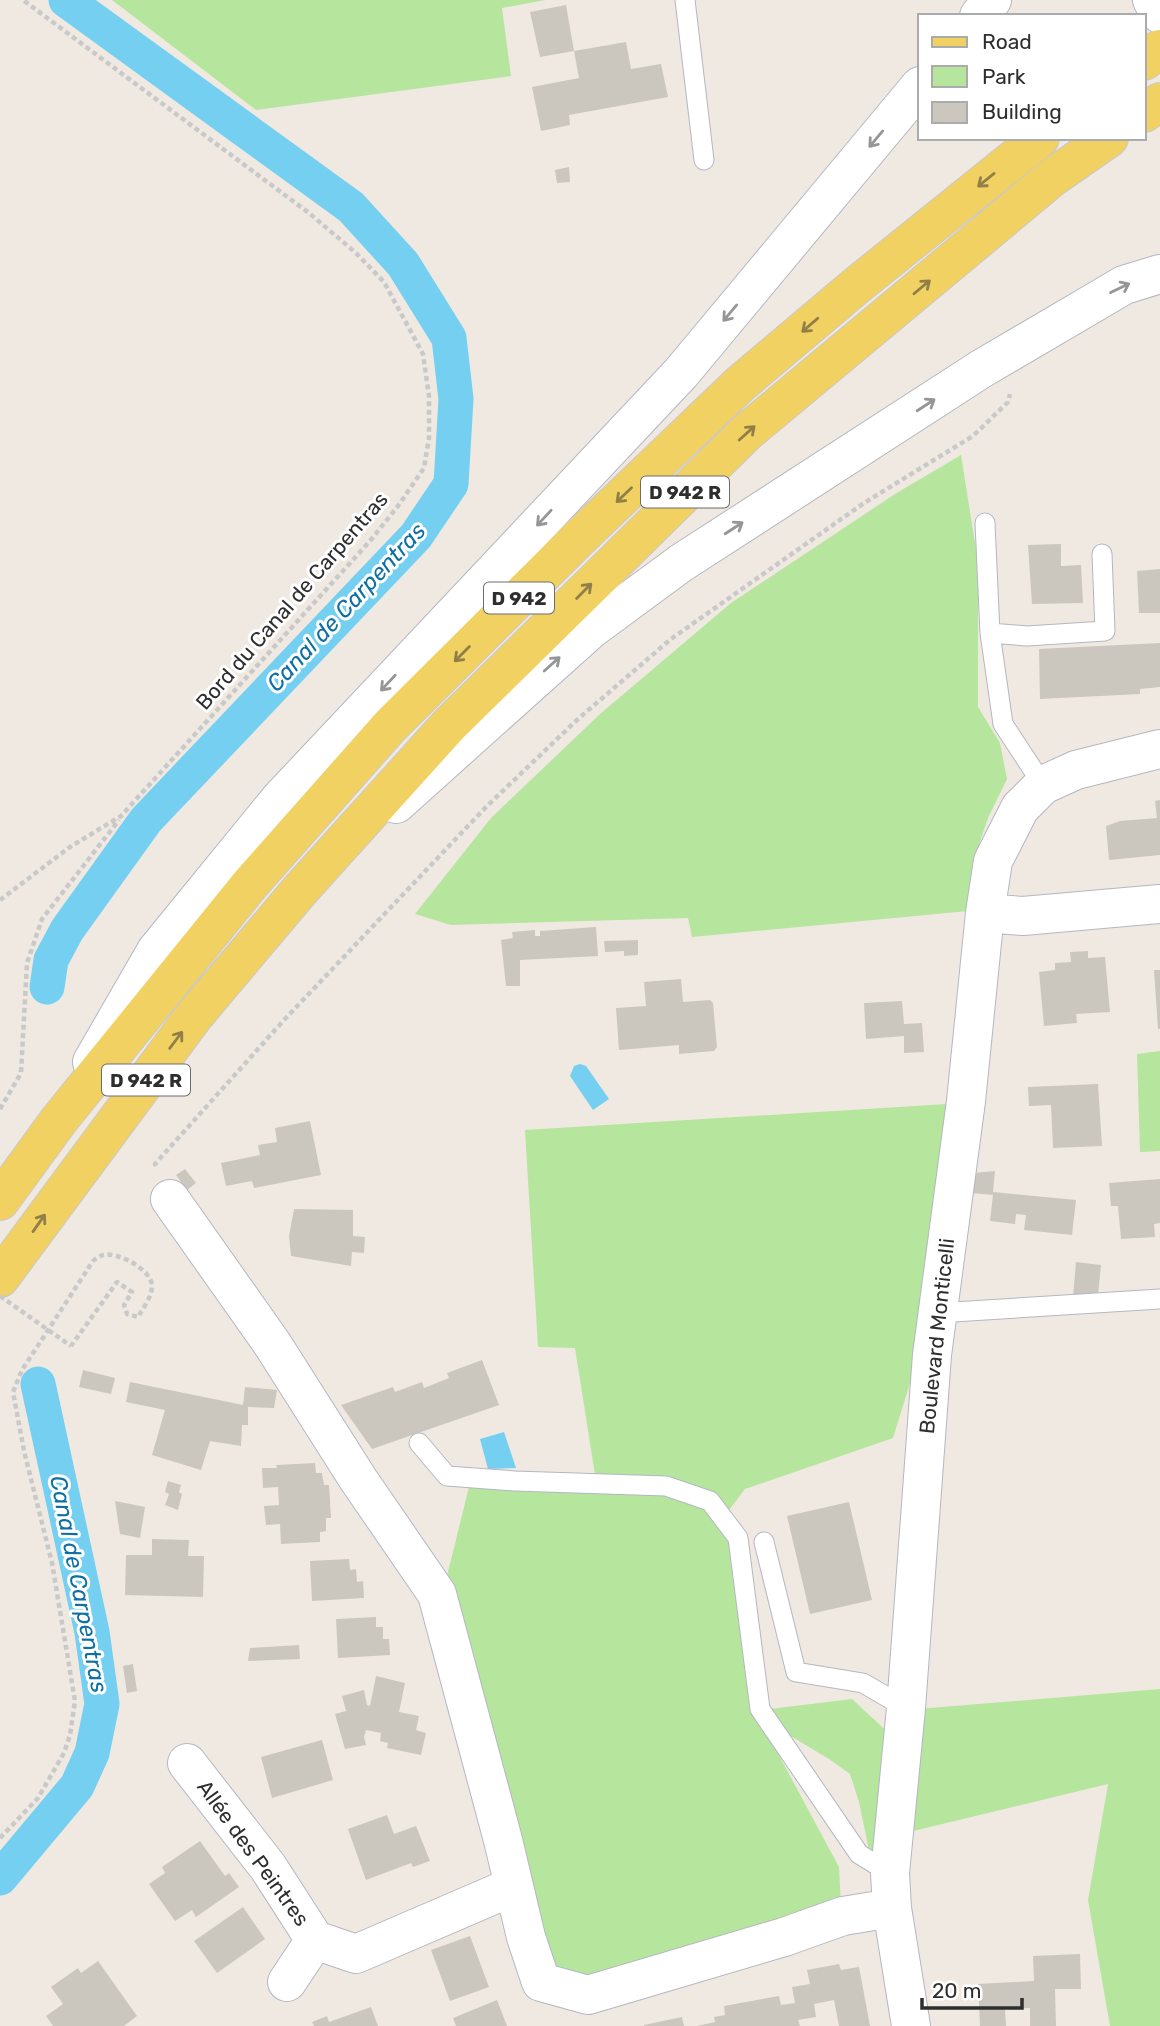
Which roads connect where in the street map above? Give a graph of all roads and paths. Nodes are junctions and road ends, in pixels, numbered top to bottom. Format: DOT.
graph roads {
  1 [pos="23,0"];
  2 [pos="685,0"];
  3 [pos="992,0"];
  4 [pos="981,14"];
  5 [pos="918,88"];
  6 [pos="1038,140"];
  7 [pos="1106,140"];
  8 [pos="704,160"];
  9 [pos="1160,274"];
  10 [pos="1007,353"];
  11 [pos="985,523"];
  12 [pos="1102,554"];
  13 [pos="990,633"];
  14 [pos="1160,750"];
  15 [pos="1043,785"];
  16 [pos="121,816"];
  17 [pos="301,889"];
  18 [pos="0,900"];
  19 [pos="1160,904"];
  20 [pos="985,913"];
  21 [pos="0,1109"];
  22 [pos="60,1120"];
  23 [pos="170,1199"];
  24 [pos="0,1201"];
  25 [pos="7,1291"];
  26 [pos="0,1296"];
  27 [pos="1160,1299"];
  28 [pos="937,1313"];
  29 [pos="419,1443"];
  30 [pos="764,1542"];
  31 [pos="906,1708"];
  32 [pos="187,1763"];
  33 [pos="0,1838"];
  34 [pos="514,1886"];
  35 [pos="891,1891"];
  36 [pos="315,1940"];
  37 [pos="287,1982"];
  38 [pos="911,2026"];
  1 -- 16 [label="path, Bord du Canal de Carpentras"];
  2 -- 8 [label="lane"];
  3 -- 4 [label="street"];
  5 -- 22 [label="street, one-way"];
  6 -- 22 [label="main road, D 942, one-way"];
  17 -- 7 [label="main road, D 942 R, one-way"];
  10 -- 9 [label="street, one-way"];
  17 -- 10 [label="street, one-way"];
  10 -- 23 [label="path"];
  11 -- 13 [label="lane"];
  12 -- 13 [label="lane"];
  13 -- 15 [label="lane"];
  14 -- 15 [label="street, Boulevard Monticelli"];
  15 -- 20 [label="street, Boulevard Monticelli"];
  16 -- 18 [label="path, Bord du Canal de Carpentras"];
  16 -- 21 [label="path"];
  25 -- 17 [label="main road, D 942 R, one-way"];
  19 -- 20 [label="street"];
  20 -- 28 [label="street, Boulevard Monticelli"];
  22 -- 24 [label="main road, D 942"];
  23 -- 34 [label="street"];
  26 -- 33 [label="path, bridge"];
  27 -- 28 [label="lane"];
  28 -- 31 [label="street, Boulevard Monticelli"];
  29 -- 35 [label="lane"];
  30 -- 31 [label="lane"];
  31 -- 35 [label="street, Boulevard Monticelli"];
  32 -- 36 [label="street, Allée des Peintres"];
  34 -- 35 [label="street"];
  34 -- 36 [label="street, Allée des Peintres"];
  35 -- 38 [label="street, Boulevard Monticelli"];
  36 -- 37 [label="street"];
}
